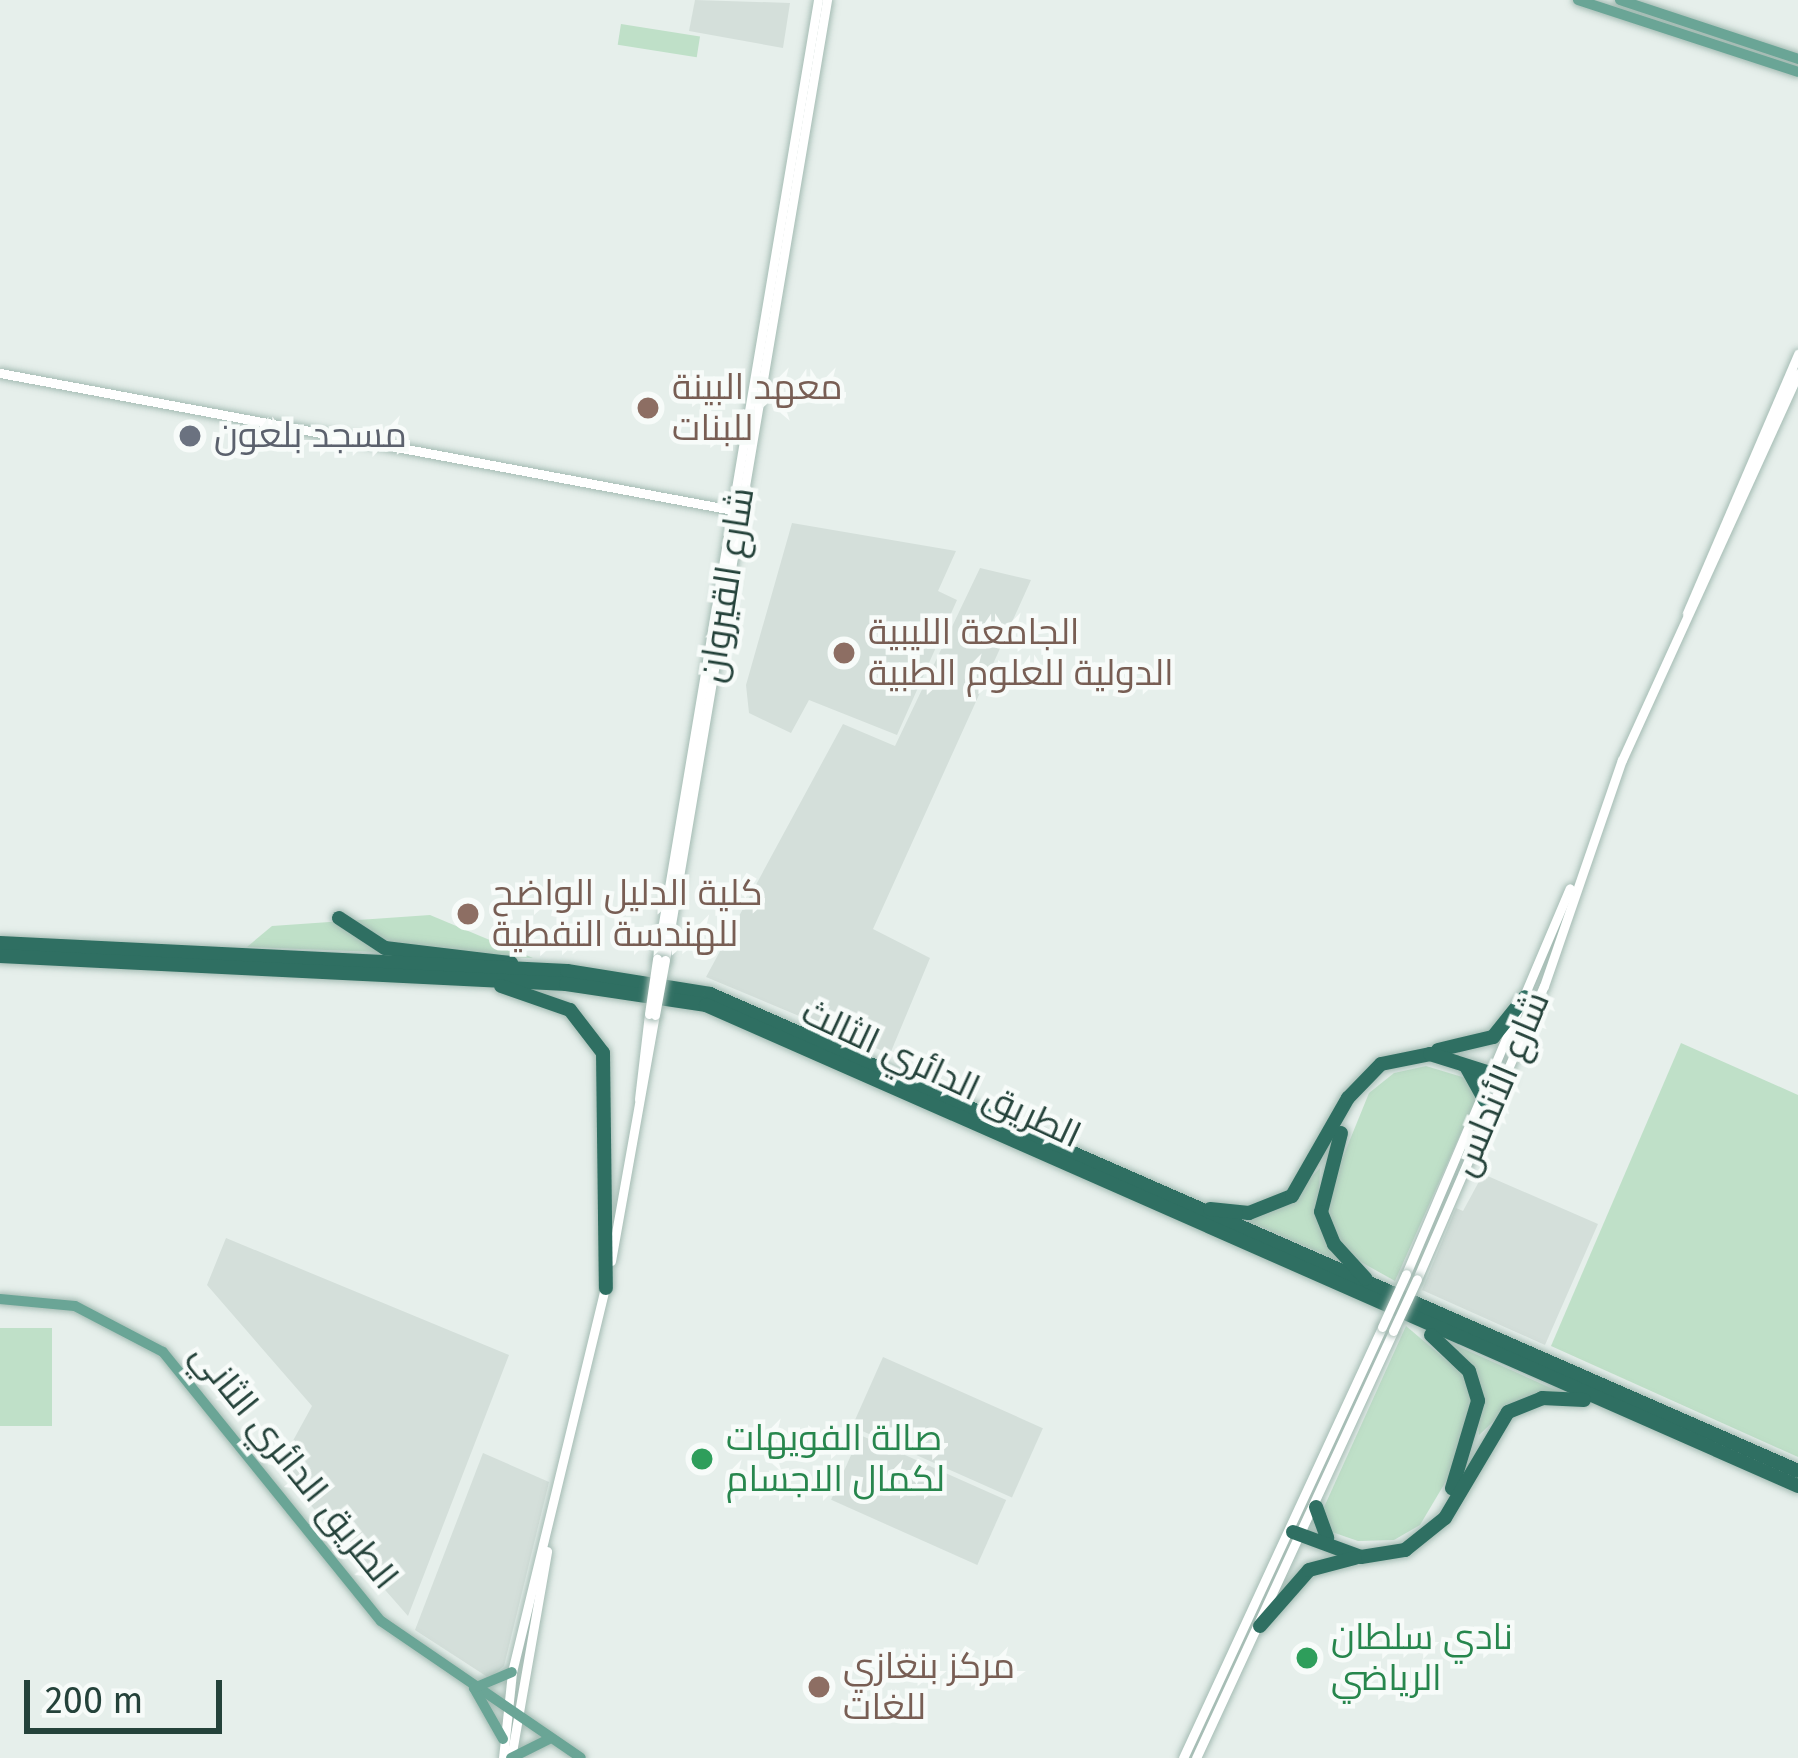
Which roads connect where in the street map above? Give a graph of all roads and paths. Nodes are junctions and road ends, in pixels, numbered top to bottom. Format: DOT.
graph roads {
  1 [pos="822,0"];
  2 [pos="1578,0"];
  3 [pos="1620,0"];
  4 [pos="1798,58"];
  5 [pos="1798,72"];
  6 [pos="1798,354"];
  7 [pos="0,373"];
  8 [pos="1798,374"];
  9 [pos="736,510"];
  10 [pos="1687,616"];
  11 [pos="1573,884"];
  12 [pos="339,918"];
  13 [pos="0,943"];
  14 [pos="0,956"];
  15 [pos="527,969"];
  16 [pos="491,981"];
  17 [pos="1525,997"];
  18 [pos="1412,1053"];
  19 [pos="1467,1069"];
  20 [pos="1499,1078"];
  21 [pos="1484,1100"];
  22 [pos="1187,1204"];
  23 [pos="1411,1277"];
  24 [pos="1373,1287"];
  25 [pos="605,1288"];
  26 [pos="0,1299"];
  27 [pos="1412,1320"];
  28 [pos="1388,1329"];
  29 [pos="1599,1402"];
  30 [pos="1798,1471"];
  31 [pos="1798,1486"];
  32 [pos="1316,1507"];
  33 [pos="548,1530"];
  34 [pos="1300,1530"];
  35 [pos="1327,1538"];
  36 [pos="1361,1557"];
  37 [pos="1256,1620"];
  38 [pos="512,1672"];
  39 [pos="474,1688"];
  40 [pos="509,1712"];
  41 [pos="503,1739"];
  42 [pos="550,1739"];
  43 [pos="508,1758"];
  44 [pos="581,1758"];
  45 [pos="1183,1758"];
  46 [pos="1196,1758"];
  1 -- 9 [label="main road, شارع القيروان"];
  2 -- 5 [label="main road"];
  3 -- 4 [label="main road"];
  6 -- 10 [label="main road, شارع الأندلس"];
  7 -- 9 [label="main road"];
  8 -- 10 [label="main road, شارع الأندلس"];
  9 -- 25 [label="main road, شارع القيروان, bridge"];
  10 -- 11 [label="main road, شارع الأندلس"];
  11 -- 17 [label="main road, شارع الأندلس"];
  11 -- 20 [label="main road, شارع الأندلس"];
  12 -- 15 [label="highway"];
  13 -- 15 [label="highway, الطريق الدائري الثالث"];
  14 -- 16 [label="highway, الطريق الدائري الثالث"];
  15 -- 22 [label="highway, الطريق الدائري الثالث"];
  16 -- 25 [label="highway"];
  16 -- 27 [label="highway, الطريق الدائري الثالث"];
  17 -- 18 [label="highway"];
  17 -- 20 [label="main road, شارع الأندلس"];
  18 -- 20 [label="highway"];
  18 -- 22 [label="highway"];
  19 -- 20 [label="highway"];
  19 -- 21 [label="highway"];
  19 -- 24 [label="highway"];
  20 -- 21 [label="main road, شارع الأندلس"];
  20 -- 23 [label="main road, شارع الأندلس"];
  21 -- 23 [label="main road, شارع الأندلس"];
  22 -- 24 [label="highway, الطريق الدائري الثالث"];
  23 -- 28 [label="main road, bridge"];
  24 -- 30 [label="highway, الطريق الدائري الثالث"];
  25 -- 33 [label="main road, شارع القيروان"];
  26 -- 39 [label="main road, الطريق الدائري الثاني"];
  27 -- 29 [label="highway, الطريق الدائري الثالث"];
  27 -- 35 [label="highway"];
  28 -- 32 [label="main road"];
  28 -- 34 [label="main road"];
  29 -- 31 [label="highway, الطريق الدائري الثالث"];
  29 -- 36 [label="highway"];
  32 -- 34 [label="main road"];
  32 -- 35 [label="highway"];
  33 -- 38 [label="main road, شارع القيروان"];
  33 -- 40 [label="main road, شارع القيروان"];
  34 -- 35 [label="highway"];
  34 -- 36 [label="highway"];
  34 -- 37 [label="main road"];
  36 -- 37 [label="highway"];
  37 -- 45 [label="main road"];
  37 -- 46 [label="main road"];
  38 -- 39 [label="main road"];
  38 -- 40 [label="main road, شارع القيروان"];
  39 -- 40 [label="main road, الطريق الدائري الثاني"];
  39 -- 41 [label="main road"];
  40 -- 41 [label="main road, شارع القيروان"];
  40 -- 42 [label="main road, الطريق الدائري الثاني"];
  40 -- 43 [label="main road, شارع القيروان"];
  41 -- 43 [label="main road, شارع القيروان"];
  42 -- 43 [label="main road"];
  42 -- 44 [label="main road, الطريق الدائري الثاني"];
}
